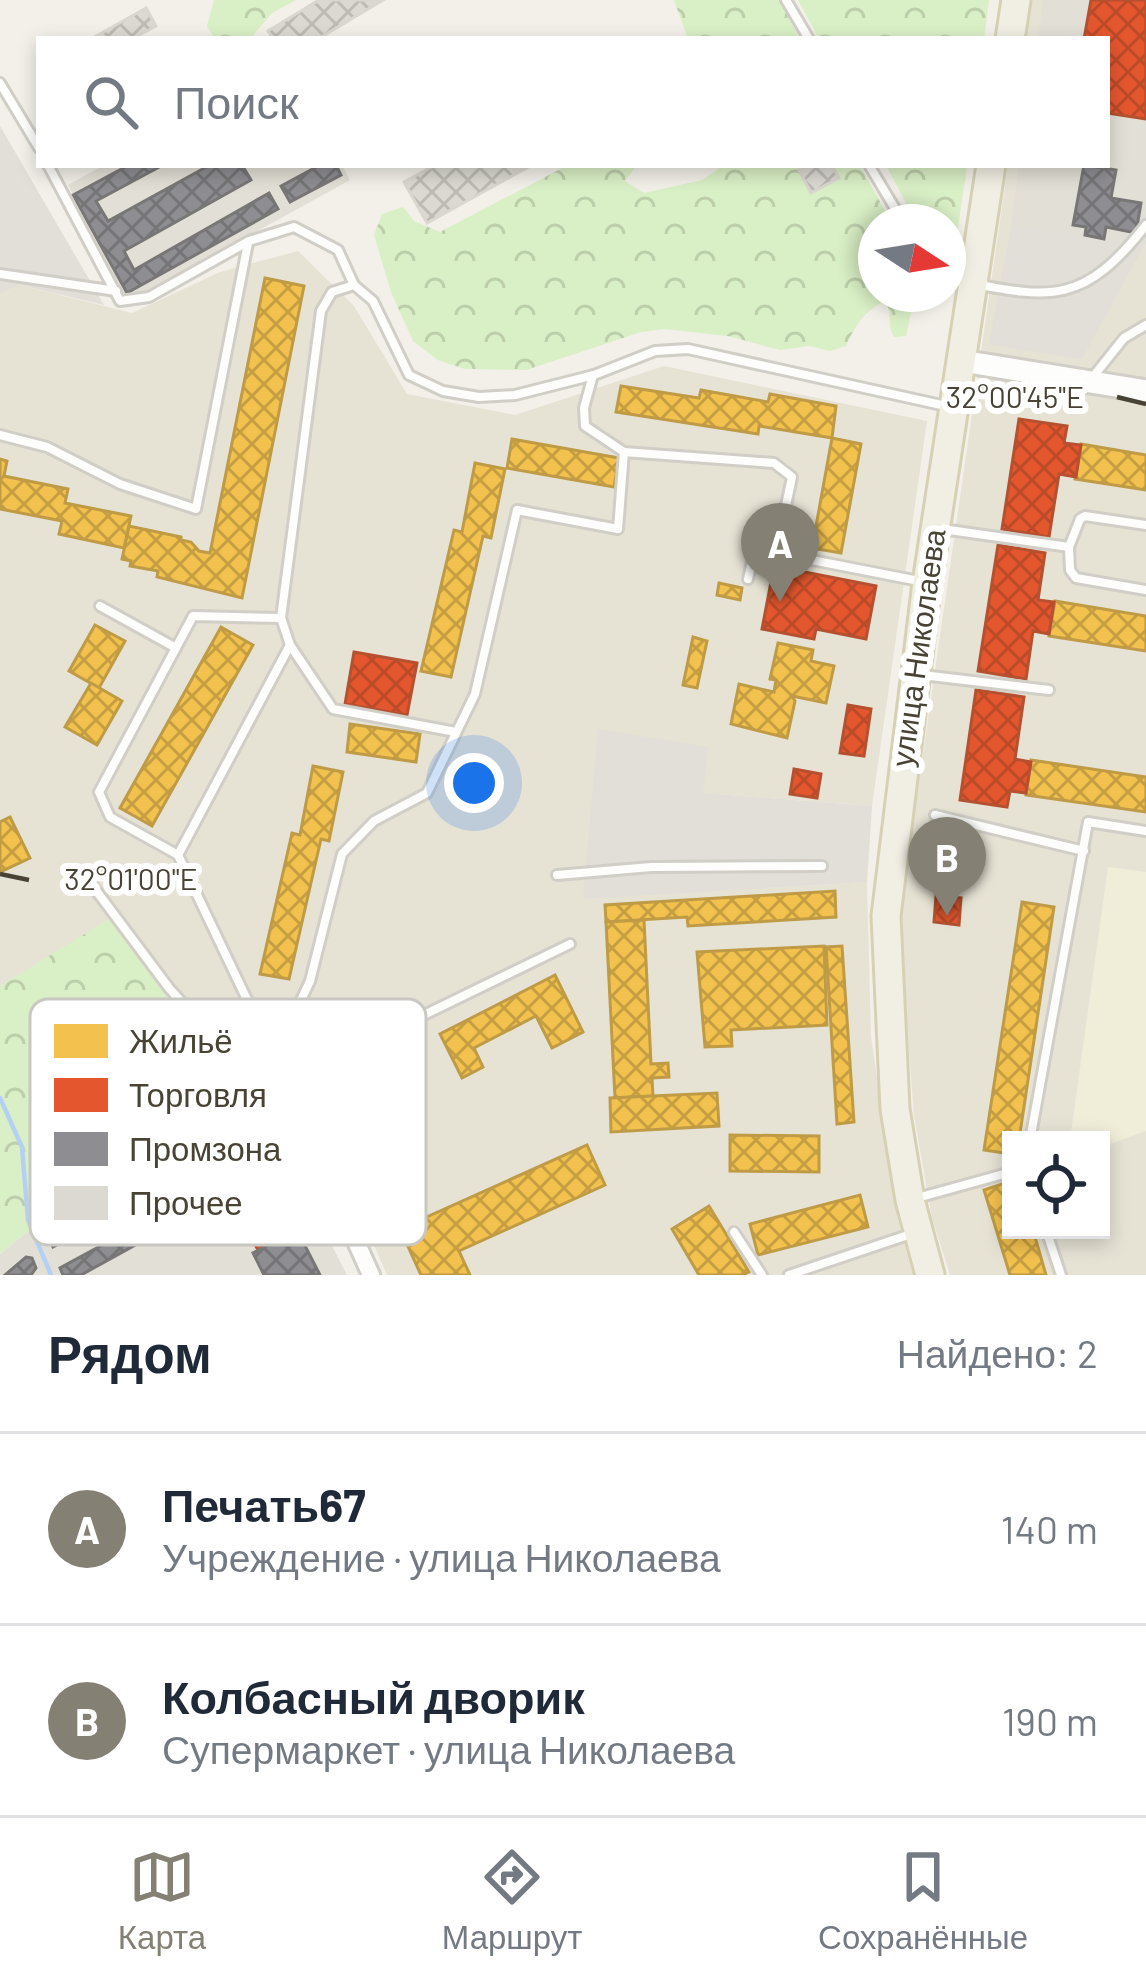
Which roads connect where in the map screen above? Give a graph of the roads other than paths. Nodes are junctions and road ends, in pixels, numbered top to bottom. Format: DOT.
graph roads {
  1 [pos="786,0"];
  2 [pos="1016,0"];
  3 [pos="807,36"];
  4 [pos="1010,36"];
  5 [pos="0,82"];
  6 [pos="36,143"];
  7 [pos="50,168"];
  8 [pos="871,168"];
  9 [pos="990,168"];
  10 [pos="892,204"];
  11 [pos="1146,226"];
  12 [pos="249,242"];
  13 [pos="966,259"];
  14 [pos="0,274"];
  15 [pos="966,282"];
  16 [pos="354,285"];
  17 [pos="116,291"];
  18 [pos="961,312"];
  19 [pos="1146,325"];
  20 [pos="962,361"];
  21 [pos="594,375"];
  22 [pos="1089,381"];
  23 [pos="1146,391"];
  24 [pos="954,407"];
  25 [pos="0,435"];
  26 [pos="624,452"];
  27 [pos="1146,525"];
  28 [pos="935,528"];
  29 [pos="1069,547"];
  30 [pos="776,553"];
  31 [pos="748,580"];
  32 [pos="927,583"];
  33 [pos="1146,590"];
  34 [pos="100,606"];
  35 [pos="280,618"];
  36 [pos="290,645"];
  37 [pos="176,648"];
  38 [pos="914,674"];
  39 [pos="1048,690"];
  40 [pos="457,732"];
  41 [pos="935,815"];
  42 [pos="1146,831"];
  43 [pos="1084,850"];
  44 [pos="178,855"];
  45 [pos="822,866"];
  46 [pos="557,875"];
  47 [pos="86,877"];
  48 [pos="570,944"];
  49 [pos="180,999"];
  50 [pos="246,999"];
  51 [pos="302,999"];
  52 [pos="426,1014"];
  53 [pos="1032,1131"];
  54 [pos="1002,1174"];
  55 [pos="910,1200"];
  56 [pos="918,1231"];
  57 [pos="734,1232"];
  58 [pos="1049,1239"];
  59 [pos="358,1245"];
  60 [pos="371,1275"];
  61 [pos="762,1275"];
  62 [pos="789,1275"];
  63 [pos="930,1275"];
  64 [pos="1061,1275"];
  1 -- 3 [label="lane"];
  2 -- 4 [label="main road"];
  5 -- 6 [label="lane"];
  7 -- 17 [label="lane"];
  8 -- 10 [label="lane"];
  9 -- 13 [label="main road, улица Николаева"];
  11 -- 15 [label="lane"];
  12 -- 16 [label="lane"];
  12 -- 17 [label="lane"];
  12 -- 25 [label="lane"];
  14 -- 17 [label="lane"];
  16 -- 21 [label="lane"];
  16 -- 35 [label="lane"];
  18 -- 20 [label="main road, улица Николаева"];
  19 -- 22 [label="lane"];
  20 -- 22 [label="street"];
  20 -- 24 [label="main road, улица Николаева"];
  21 -- 24 [label="lane"];
  21 -- 26 [label="lane"];
  22 -- 23 [label="street"];
  24 -- 28 [label="main road, улица Николаева"];
  26 -- 30 [label="lane"];
  26 -- 40 [label="lane"];
  27 -- 29 [label="lane"];
  28 -- 29 [label="lane"];
  28 -- 32 [label="main road, улица Николаева"];
  29 -- 33 [label="lane"];
  30 -- 31 [label="lane"];
  30 -- 32 [label="lane"];
  32 -- 38 [label="main road, улица Николаева"];
  34 -- 37 [label="lane"];
  35 -- 36 [label="lane"];
  35 -- 37 [label="lane"];
  36 -- 40 [label="lane"];
  36 -- 44 [label="lane"];
  37 -- 44 [label="lane"];
  38 -- 39 [label="lane"];
  38 -- 55 [label="main road, улица Николаева"];
  40 -- 51 [label="lane"];
  41 -- 43 [label="lane"];
  42 -- 43 [label="lane"];
  43 -- 53 [label="lane"];
  44 -- 50 [label="lane"];
  45 -- 46 [label="lane"];
  47 -- 49 [label="lane"];
  48 -- 52 [label="lane"];
  54 -- 55 [label="lane"];
  55 -- 56 [label="main road, улица Николаева"];
  56 -- 62 [label="lane"];
  56 -- 63 [label="main road, улица Николаева"];
  57 -- 61 [label="lane"];
  58 -- 64 [label="lane"];
  59 -- 60 [label="street"];
}
